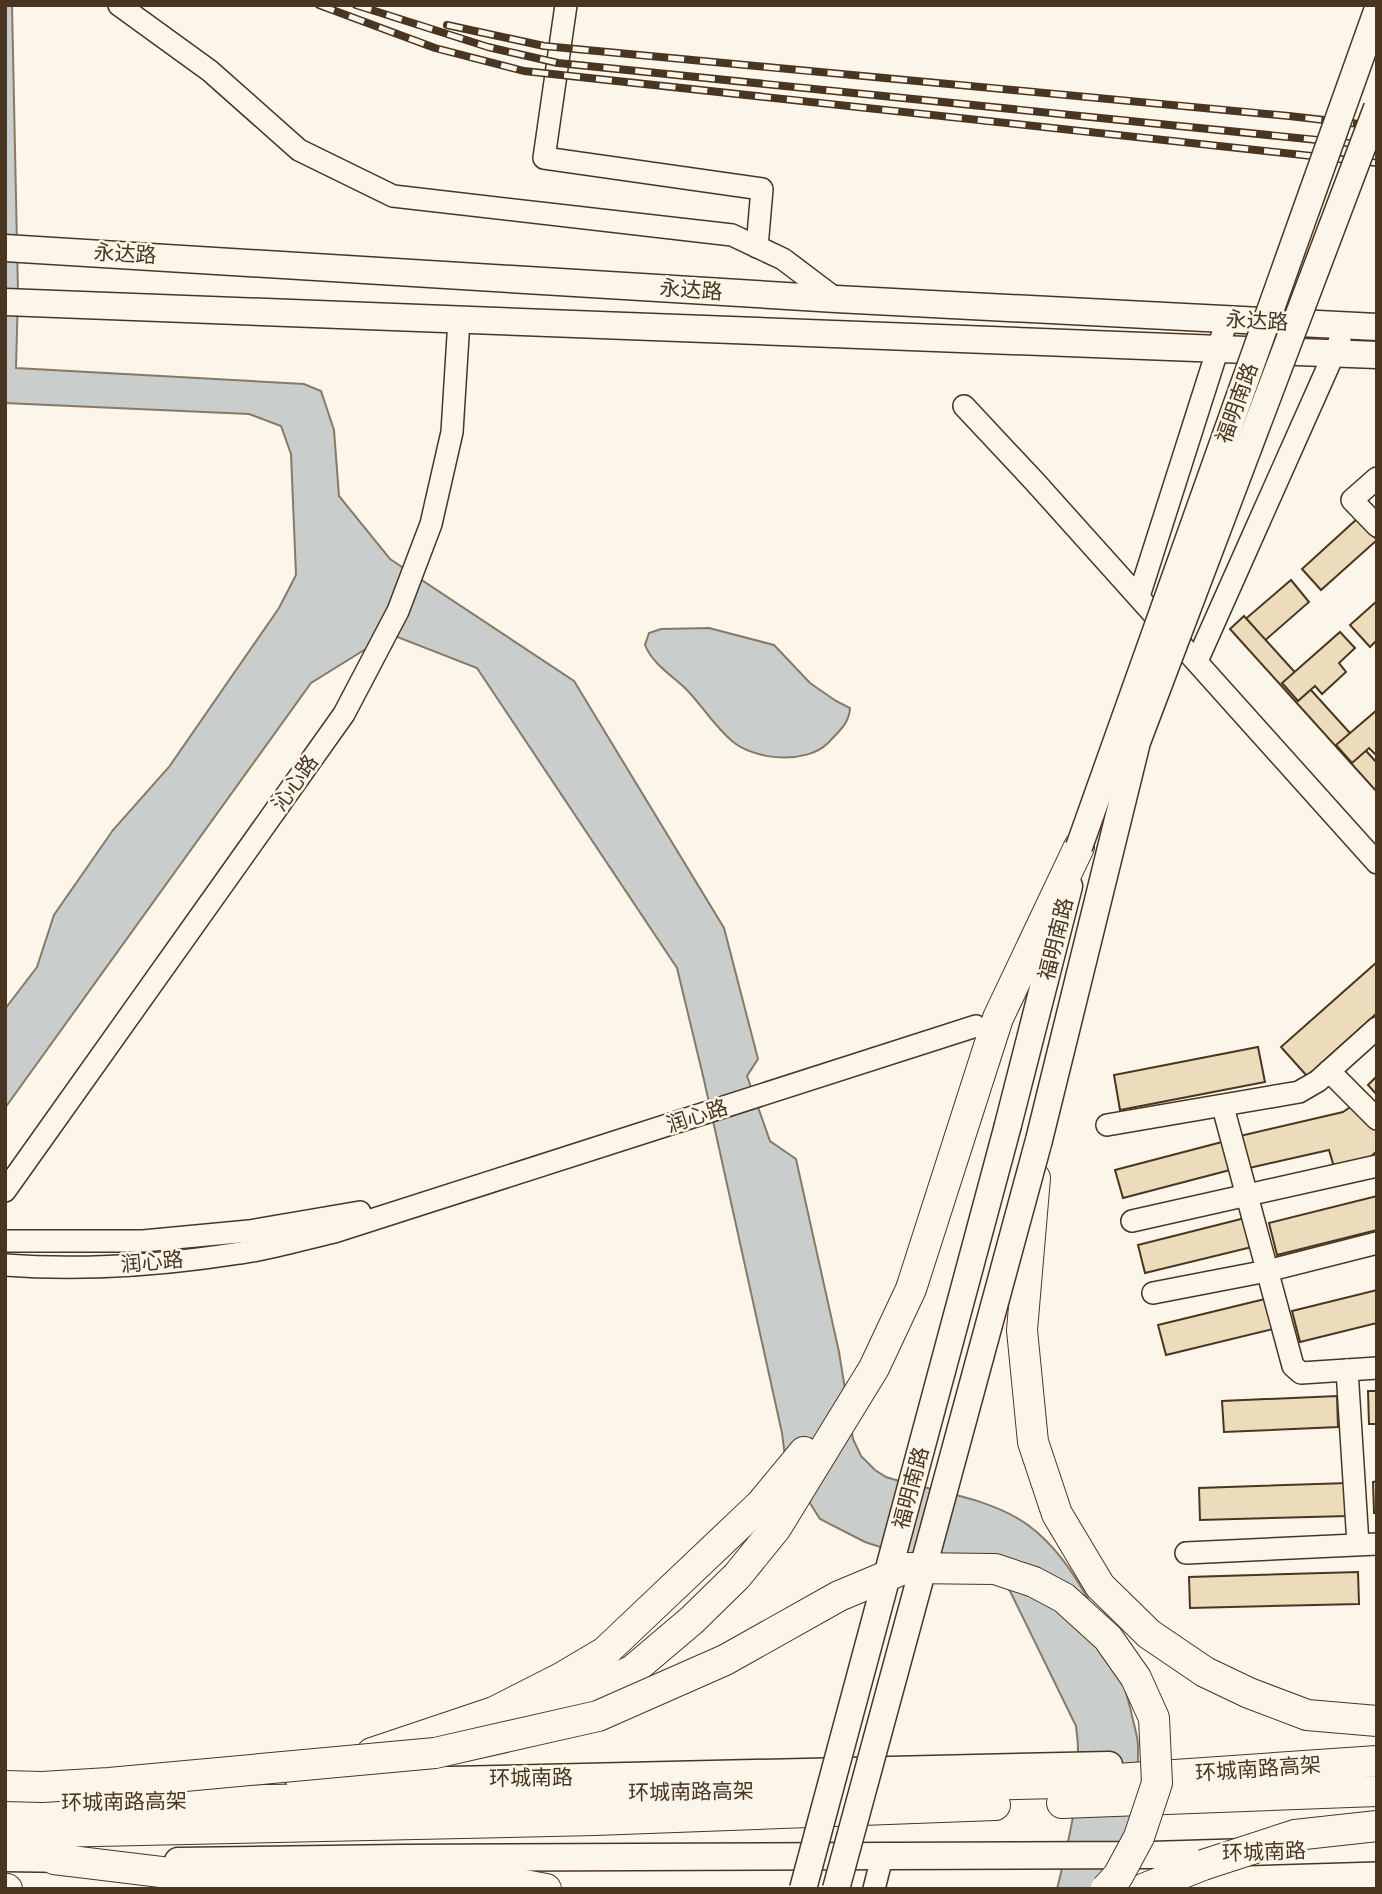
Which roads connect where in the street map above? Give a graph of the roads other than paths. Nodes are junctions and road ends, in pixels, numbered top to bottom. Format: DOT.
graph roads {
  1 [pos="119,5"];
  2 [pos="566,5"];
  3 [pos="1377,11"];
  4 [pos="1377,108"];
  5 [pos="757,247"];
  6 [pos="5,248"];
  7 [pos="836,299"];
  8 [pos="5,302"];
  9 [pos="459,320"];
  10 [pos="1227,320"];
  11 [pos="1346,325"];
  12 [pos="1377,327"];
  13 [pos="1218,349"];
  14 [pos="1335,353"];
  15 [pos="1377,355"];
  16 [pos="964,406"];
  17 [pos="1377,478"];
  18 [pos="1377,526"];
  19 [pos="1139,596"];
  20 [pos="1197,661"];
  21 [pos="1079,847"];
  22 [pos="1377,863"];
  23 [pos="976,1026"];
  24 [pos="1377,1028"];
  25 [pos="1329,1071"];
  26 [pos="1223,1107"];
  27 [pos="1377,1119"];
  28 [pos="1107,1125"];
  29 [pos="1039,1140"];
  30 [pos="1377,1166"];
  31 [pos="5,1191"];
  32 [pos="1247,1195"];
  33 [pos="418,1204"];
  34 [pos="1132,1221"];
  35 [pos="5,1241"];
  36 [pos="1377,1243"];
  37 [pos="5,1265"];
  38 [pos="1267,1271"];
  39 [pos="1153,1293"];
  40 [pos="874,1368"];
  41 [pos="1377,1368"];
  42 [pos="1347,1370"];
  43 [pos="1367,1544"];
  44 [pos="1186,1553"];
  45 [pos="1377,1721"];
  46 [pos="470,1746"];
  47 [pos="1377,1746"];
  48 [pos="1377,1761"];
  49 [pos="5,1774"];
  50 [pos="303,1777"];
  51 [pos="5,1786"];
  52 [pos="1377,1791"];
  53 [pos="5,1804"];
  54 [pos="1377,1826"];
  55 [pos="5,1833"];
  56 [pos="1377,1848"];
  57 [pos="882,1857"];
  58 [pos="5,1858"];
  59 [pos="54,1859"];
  60 [pos="546,1889"];
  61 [pos="803,1889"];
  62 [pos="836,1889"];
  63 [pos="874,1889"];
  64 [pos="1106,1889"];
  65 [pos="1143,1889"];
  1 -- 5 [label="street"];
  2 -- 5 [label="street"];
  3 -- 21 [label="main road, 福明南路, bridge"];
  4 -- 29 [label="main road, 福明南路, bridge"];
  5 -- 7 [label="street"];
  6 -- 7 [label="main road, 永达路"];
  7 -- 10 [label="main road, 永达路"];
  8 -- 9 [label="main road, 永达路"];
  9 -- 13 [label="main road, 永达路"];
  9 -- 31 [label="street, 沁心路"];
  10 -- 11 [label="main road, 永达路"];
  10 -- 13 [label="street"];
  11 -- 12 [label="main road, 永达路"];
  11 -- 14 [label="street"];
  13 -- 14 [label="main road, 永达路"];
  13 -- 19 [label="street"];
  14 -- 15 [label="main road, 永达路"];
  14 -- 20 [label="street"];
  16 -- 19 [label="street"];
  17 -- 18 [label="street"];
  19 -- 20 [label="street"];
  20 -- 22 [label="street"];
  21 -- 40 [label="highway"];
  21 -- 61 [label="main road, 福明南路, bridge"];
  23 -- 33 [label="street, 润心路"];
  24 -- 25 [label="street"];
  25 -- 26 [label="street"];
  25 -- 27 [label="street"];
  26 -- 28 [label="street"];
  26 -- 32 [label="street"];
  29 -- 45 [label="highway, bridge"];
  29 -- 62 [label="main road, 福明南路, bridge"];
  30 -- 32 [label="street"];
  32 -- 34 [label="street"];
  32 -- 38 [label="street"];
  33 -- 35 [label="street, 润心路"];
  33 -- 37 [label="street, 润心路"];
  36 -- 38 [label="street"];
  38 -- 39 [label="street"];
  38 -- 42 [label="street"];
  40 -- 46 [label="highway, bridge"];
  40 -- 50 [label="highway"];
  41 -- 42 [label="street"];
  42 -- 43 [label="street"];
  43 -- 44 [label="street"];
  46 -- 51 [label="highway, bridge"];
  46 -- 64 [label="highway, bridge"];
  47 -- 50 [label="main road, 环城南路"];
  48 -- 53 [label="highway, 环城南路高架, bridge"];
  49 -- 50 [label="main road, 环城南路"];
  52 -- 55 [label="highway, 环城南路高架, bridge"];
  54 -- 65 [label="highway, bridge"];
  56 -- 57 [label="main road, 环城南路"];
  57 -- 59 [label="main road"];
  57 -- 63 [label="street"];
  58 -- 59 [label="main road"];
  59 -- 60 [label="highway"];
}
